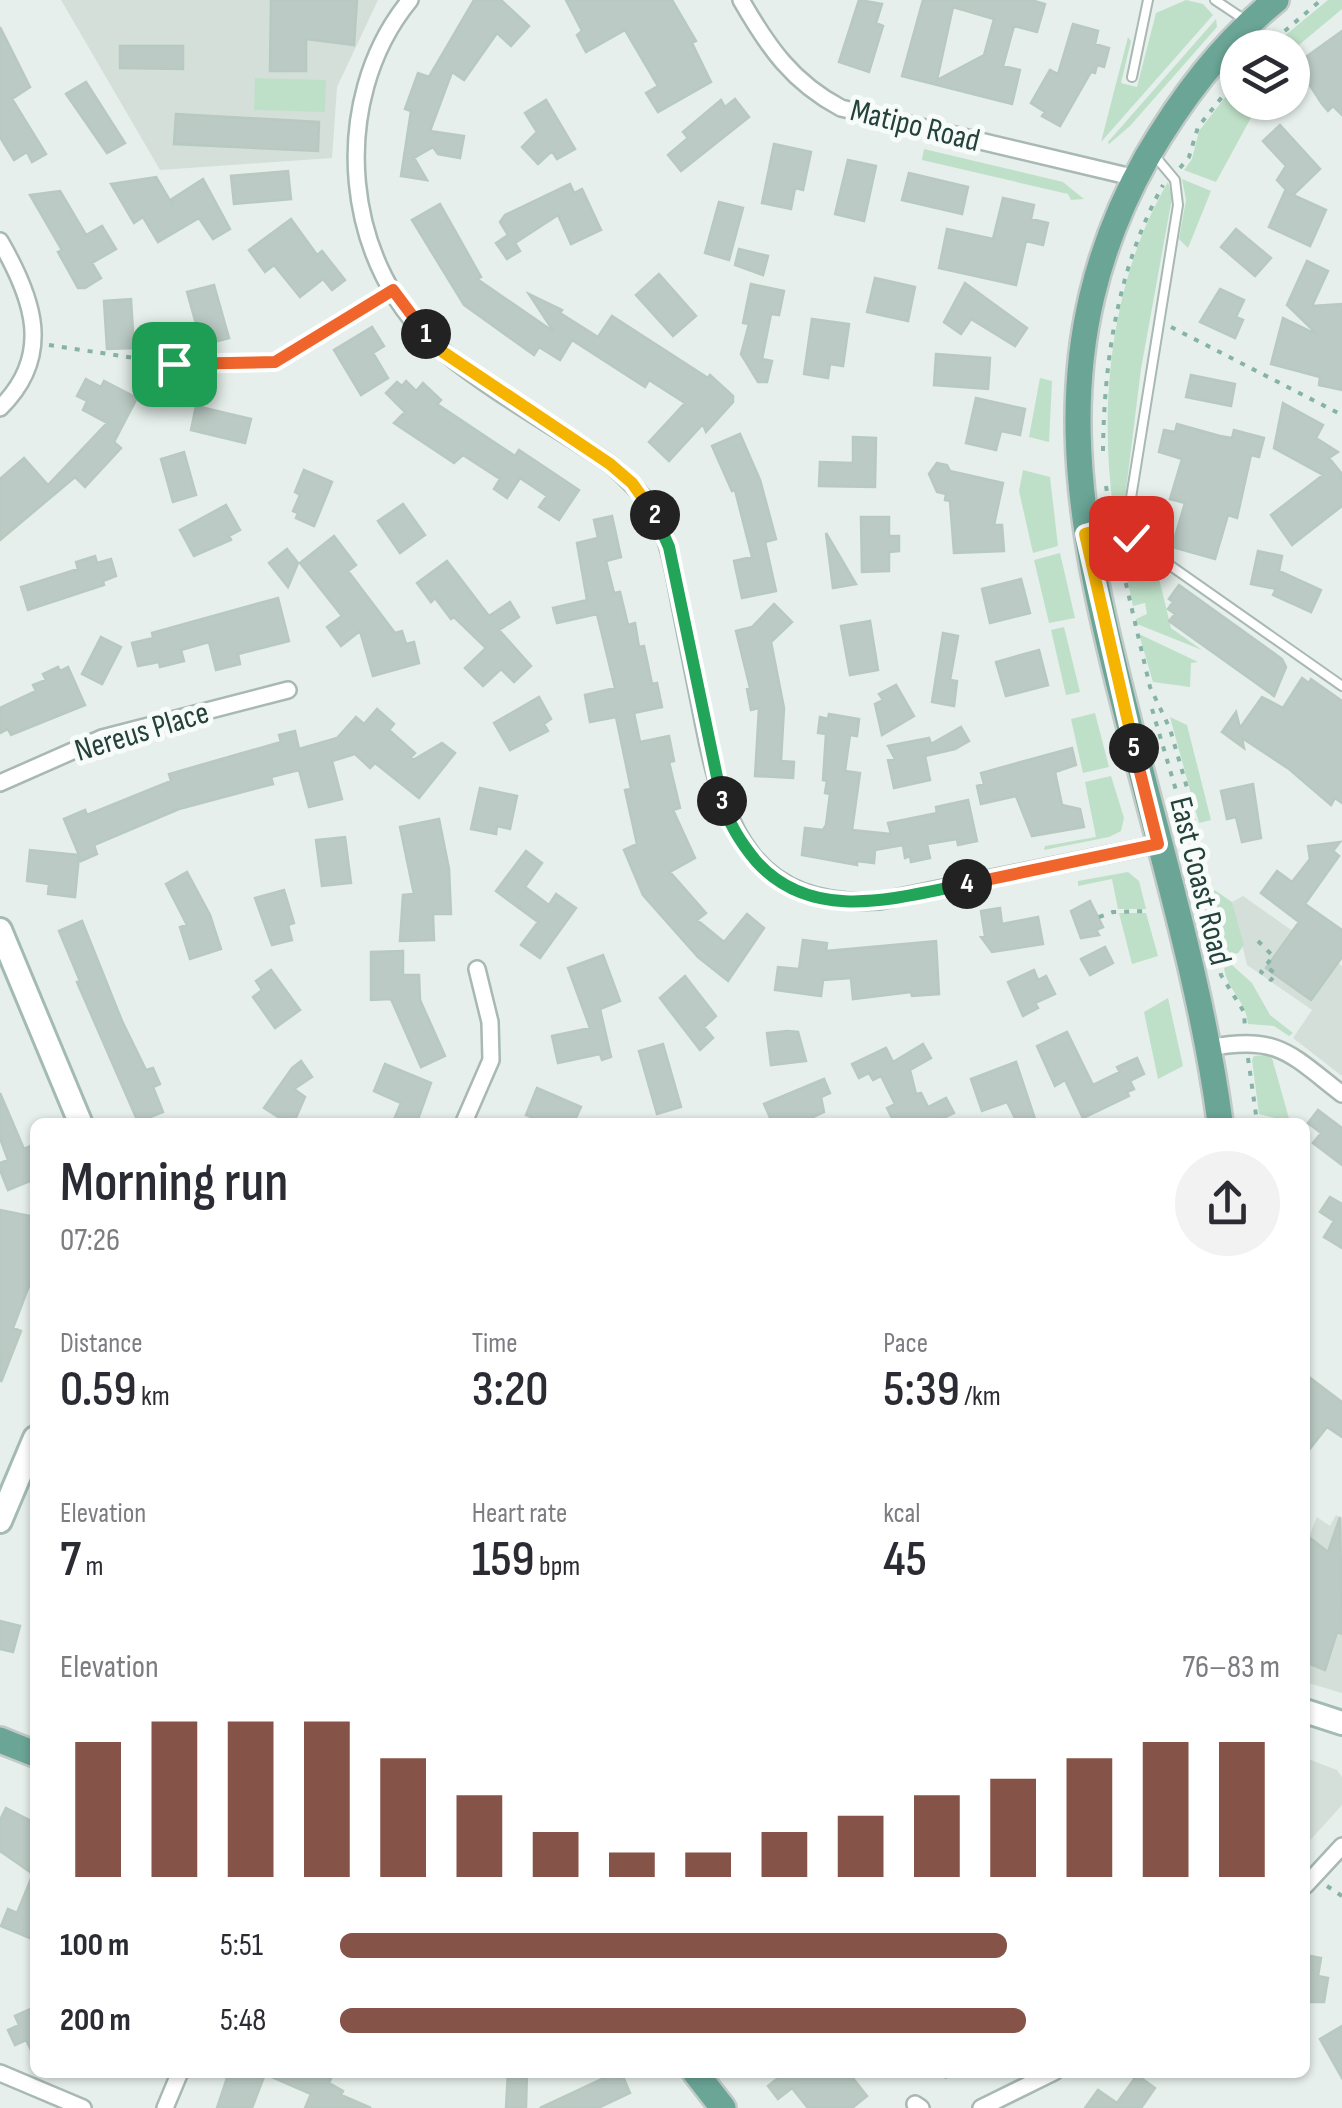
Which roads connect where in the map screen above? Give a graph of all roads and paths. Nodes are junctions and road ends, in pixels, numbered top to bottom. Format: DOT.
graph roads {
  1 [pos="410,0"];
  2 [pos="740,0"];
  3 [pos="1148,0"];
  4 [pos="1215,0"];
  5 [pos="1276,0"];
  6 [pos="1321,0"];
  7 [pos="1249,23"];
  8 [pos="1287,30"];
  9 [pos="1132,78"];
  10 [pos="1150,152"];
  11 [pos="1136,178"];
  12 [pos="0,241"];
  13 [pos="393,290"];
  14 [pos="1158,321"];
  15 [pos="34,343"];
  16 [pos="0,408"];
  17 [pos="1342,415"];
  18 [pos="1113,526"];
  19 [pos="1085,534"];
  20 [pos="1342,686"];
  21 [pos="288,690"];
  22 [pos="1152,709"];
  23 [pos="0,784"];
  24 [pos="1178,798"];
  25 [pos="1158,844"];
  26 [pos="1148,912"];
  27 [pos="1098,917"];
  28 [pos="0,930"];
  29 [pos="1258,941"];
  30 [pos="1273,966"];
  31 [pos="476,969"];
  32 [pos="1207,1048"];
  33 [pos="1248,1058"];
  34 [pos="1342,1094"];
  35 [pos="78,1118"];
  36 [pos="466,1118"];
  37 [pos="1219,1118"];
  38 [pos="1257,1118"];
  39 [pos="30,1450"];
  40 [pos="0,1521"];
  41 [pos="1310,1713"];
  42 [pos="1342,1724"];
  43 [pos="0,1740"];
  44 [pos="30,1752"];
  45 [pos="1342,1846"];
  46 [pos="1310,1881"];
  47 [pos="1333,1890"];
  48 [pos="1342,1896"];
  49 [pos="0,2073"];
  50 [pos="178,2078"];
  51 [pos="700,2078"];
  52 [pos="1042,2078"];
  53 [pos="84,2108"];
  54 [pos="165,2108"];
  55 [pos="723,2108"];
  56 [pos="981,2108"];
  1 -- 13 [label="street"];
  2 -- 11 [label="street, Matipo Road"];
  3 -- 9 [label="lane"];
  4 -- 7 [label="lane"];
  5 -- 7 [label="main road, East Coast Road"];
  6 -- 8 [label="path"];
  7 -- 10 [label="main road, East Coast Road"];
  10 -- 11 [label="main road, East Coast Road"];
  10 -- 14 [label="lane"];
  11 -- 19 [label="main road, East Coast Road"];
  12 -- 15 [label="street"];
  13 -- 15 [label="path"];
  13 -- 25 [label="street"];
  14 -- 17 [label="path"];
  14 -- 18 [label="lane"];
  15 -- 16 [label="street"];
  18 -- 19 [label="lane"];
  18 -- 20 [label="lane"];
  19 -- 25 [label="main road, East Coast Road"];
  21 -- 23 [label="street, Nereus Place"];
  22 -- 24 [label="path"];
  25 -- 32 [label="main road, East Coast Road"];
  26 -- 27 [label="path"];
  28 -- 35 [label="street"];
  29 -- 30 [label="path"];
  31 -- 36 [label="street"];
  32 -- 34 [label="street"];
  32 -- 37 [label="main road, East Coast Road"];
  33 -- 38 [label="path"];
  39 -- 40 [label="street"];
  41 -- 42 [label="street"];
  43 -- 44 [label="main road"];
  45 -- 46 [label="street"];
  47 -- 48 [label="path"];
  49 -- 53 [label="street"];
  50 -- 54 [label="street"];
  51 -- 55 [label="main road"];
  52 -- 56 [label="street"];
}
